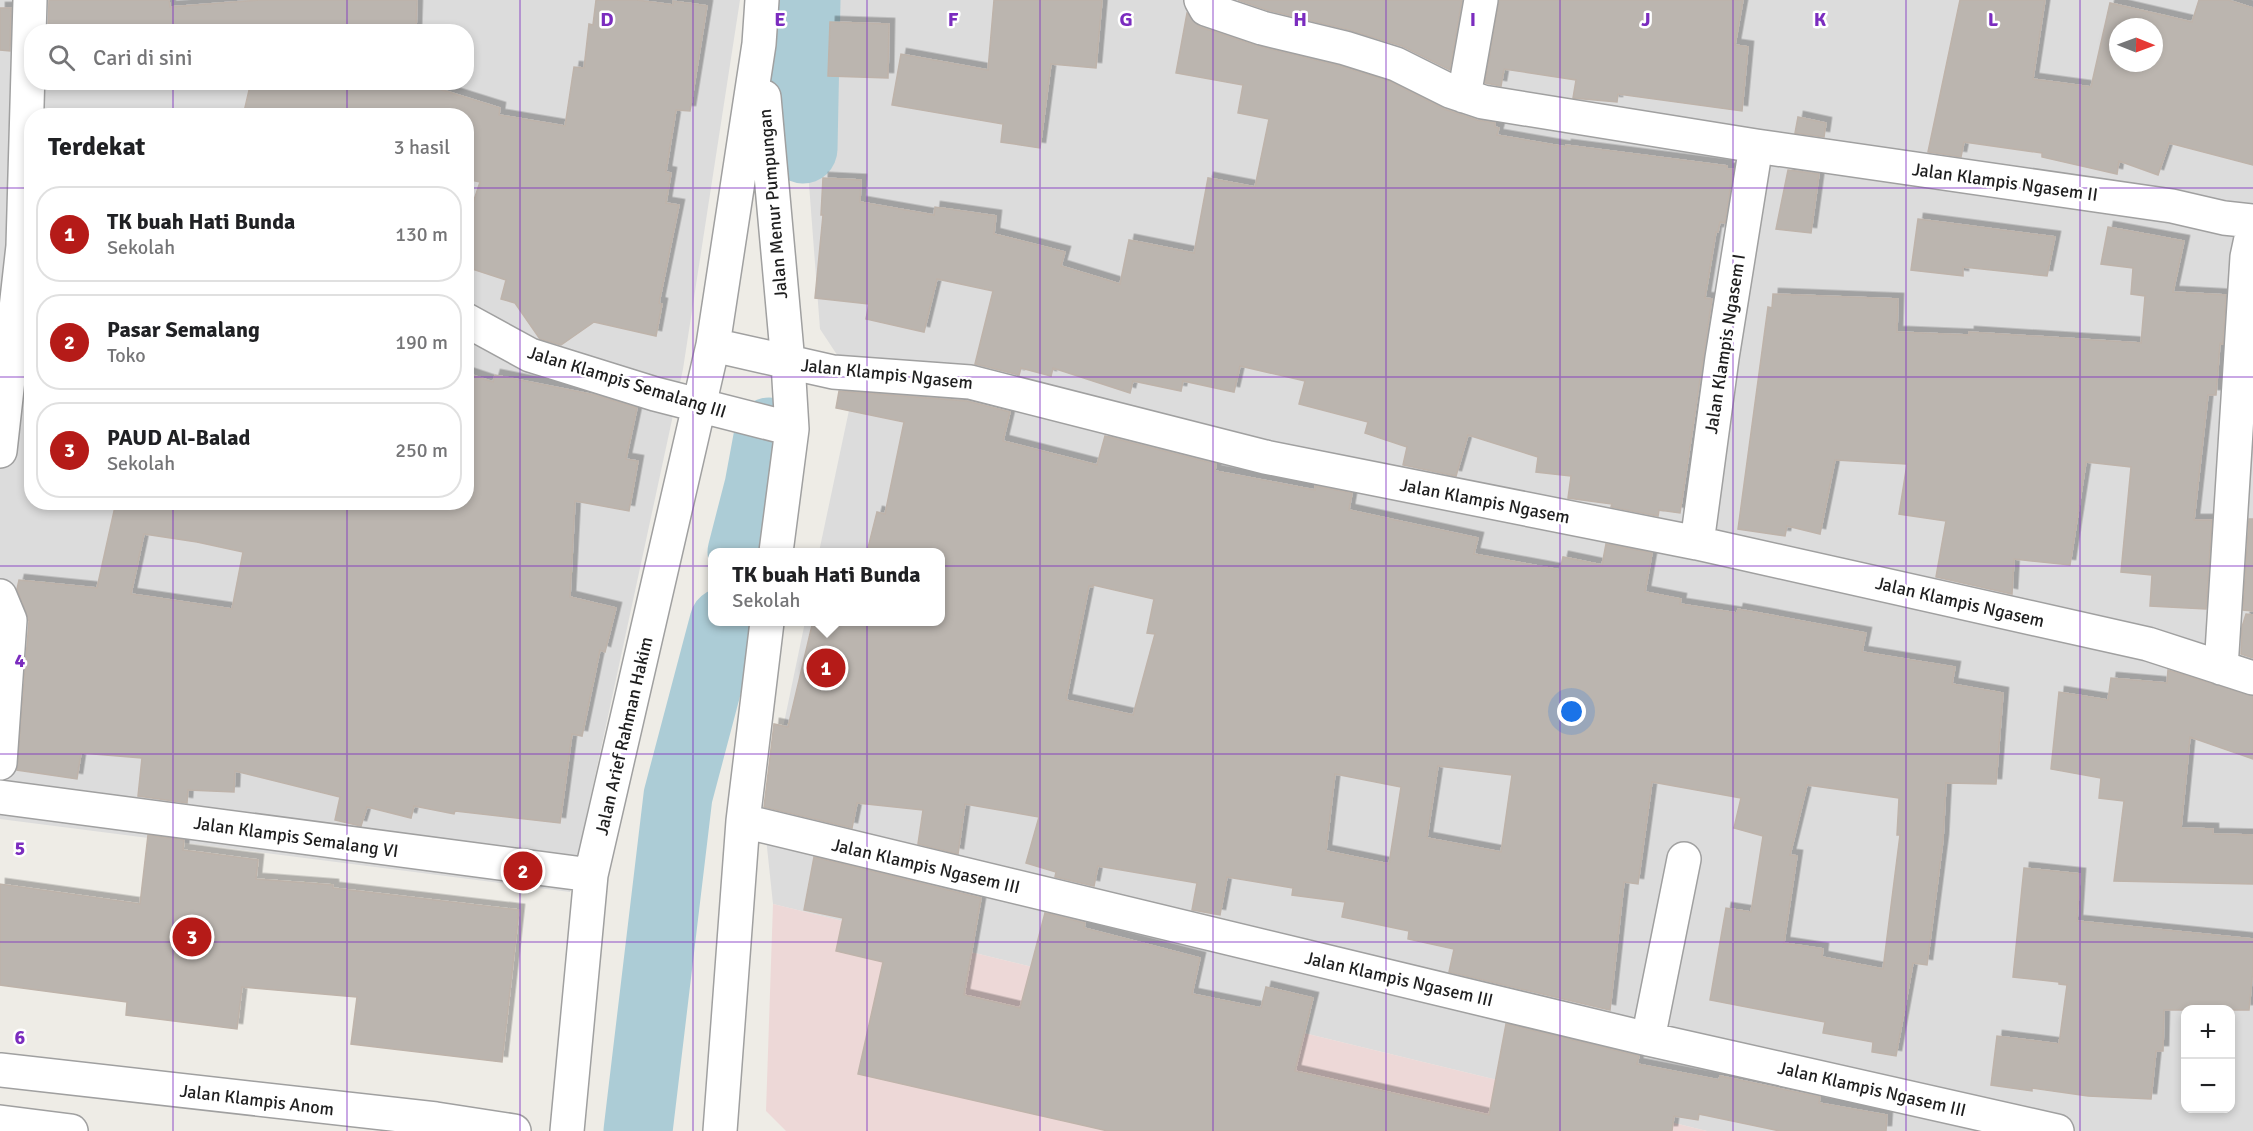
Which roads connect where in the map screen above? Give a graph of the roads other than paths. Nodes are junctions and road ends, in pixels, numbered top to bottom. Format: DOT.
graph roads {
  1 [pos="30,0"];
  2 [pos="762,0"];
  3 [pos="1201,0"];
  4 [pos="1481,0"];
  5 [pos="30,24"];
  6 [pos="759,44"];
  7 [pos="29,90"];
  8 [pos="1464,96"];
  9 [pos="29,108"];
  10 [pos="1756,146"];
  11 [pos="2253,221"];
  12 [pos="2253,229"];
  13 [pos="24,260"];
  14 [pos="474,324"];
  15 [pos="6,344"];
  16 [pos="713,345"];
  17 [pos="788,363"];
  18 [pos="700,406"];
  19 [pos="792,429"];
  20 [pos="0,451"];
  21 [pos="1697,543"];
  22 [pos="777,548"];
  23 [pos="0,596"];
  24 [pos="766,626"];
  25 [pos="2221,668"];
  26 [pos="2253,678"];
  27 [pos="0,763"];
  28 [pos="0,797"];
  29 [pos="743,821"];
  30 [pos="1684,859"];
  31 [pos="591,875"];
  32 [pos="1648,1039"];
  33 [pos="0,1070"];
  34 [pos="0,1122"];
  35 [pos="435,1125"];
  36 [pos="71,1131"];
  37 [pos="514,1131"];
  38 [pos="567,1131"];
  39 [pos="720,1131"];
  40 [pos="2057,1131"];
  1 -- 5 [label="street"];
  2 -- 6 [label="street, Jalan Menur Pumpungan"];
  3 -- 8 [label="street, Jalan Klampis Ngasem II"];
  4 -- 8 [label="street"];
  6 -- 16 [label="street, Jalan Menur Pumpungan"];
  6 -- 17 [label="street, Jalan Menur Pumpungan"];
  7 -- 9 [label="street"];
  8 -- 10 [label="street, Jalan Klampis Ngasem II"];
  10 -- 11 [label="street, Jalan Klampis Ngasem II"];
  10 -- 21 [label="street, Jalan Klampis Ngasem I"];
  12 -- 25 [label="street"];
  13 -- 15 [label="street"];
  14 -- 18 [label="street, Jalan Klampis Semalang III"];
  15 -- 20 [label="street"];
  16 -- 17 [label="street, Jalan Klampis Ngasem"];
  16 -- 18 [label="street, Jalan Arief Rahman Hakim"];
  17 -- 19 [label="street"];
  17 -- 21 [label="street, Jalan Klampis Ngasem"];
  18 -- 19 [label="street, Jalan Klampis Semalang III"];
  18 -- 31 [label="street, Jalan Arief Rahman Hakim"];
  19 -- 22 [label="street"];
  21 -- 25 [label="street, Jalan Klampis Ngasem"];
  23 -- 27 [label="street"];
  24 -- 29 [label="street"];
  25 -- 26 [label="street, Jalan Klampis Ngasem"];
  28 -- 31 [label="street, Jalan Klampis Semalang VI"];
  29 -- 32 [label="street, Jalan Klampis Ngasem III"];
  29 -- 39 [label="street"];
  30 -- 32 [label="street"];
  31 -- 38 [label="street, Jalan Arief Rahman Hakim"];
  32 -- 40 [label="street, Jalan Klampis Ngasem III"];
  33 -- 35 [label="street, Jalan Klampis Anom"];
  34 -- 36 [label="street"];
  35 -- 37 [label="street, Jalan Klampis Anom"];
}
